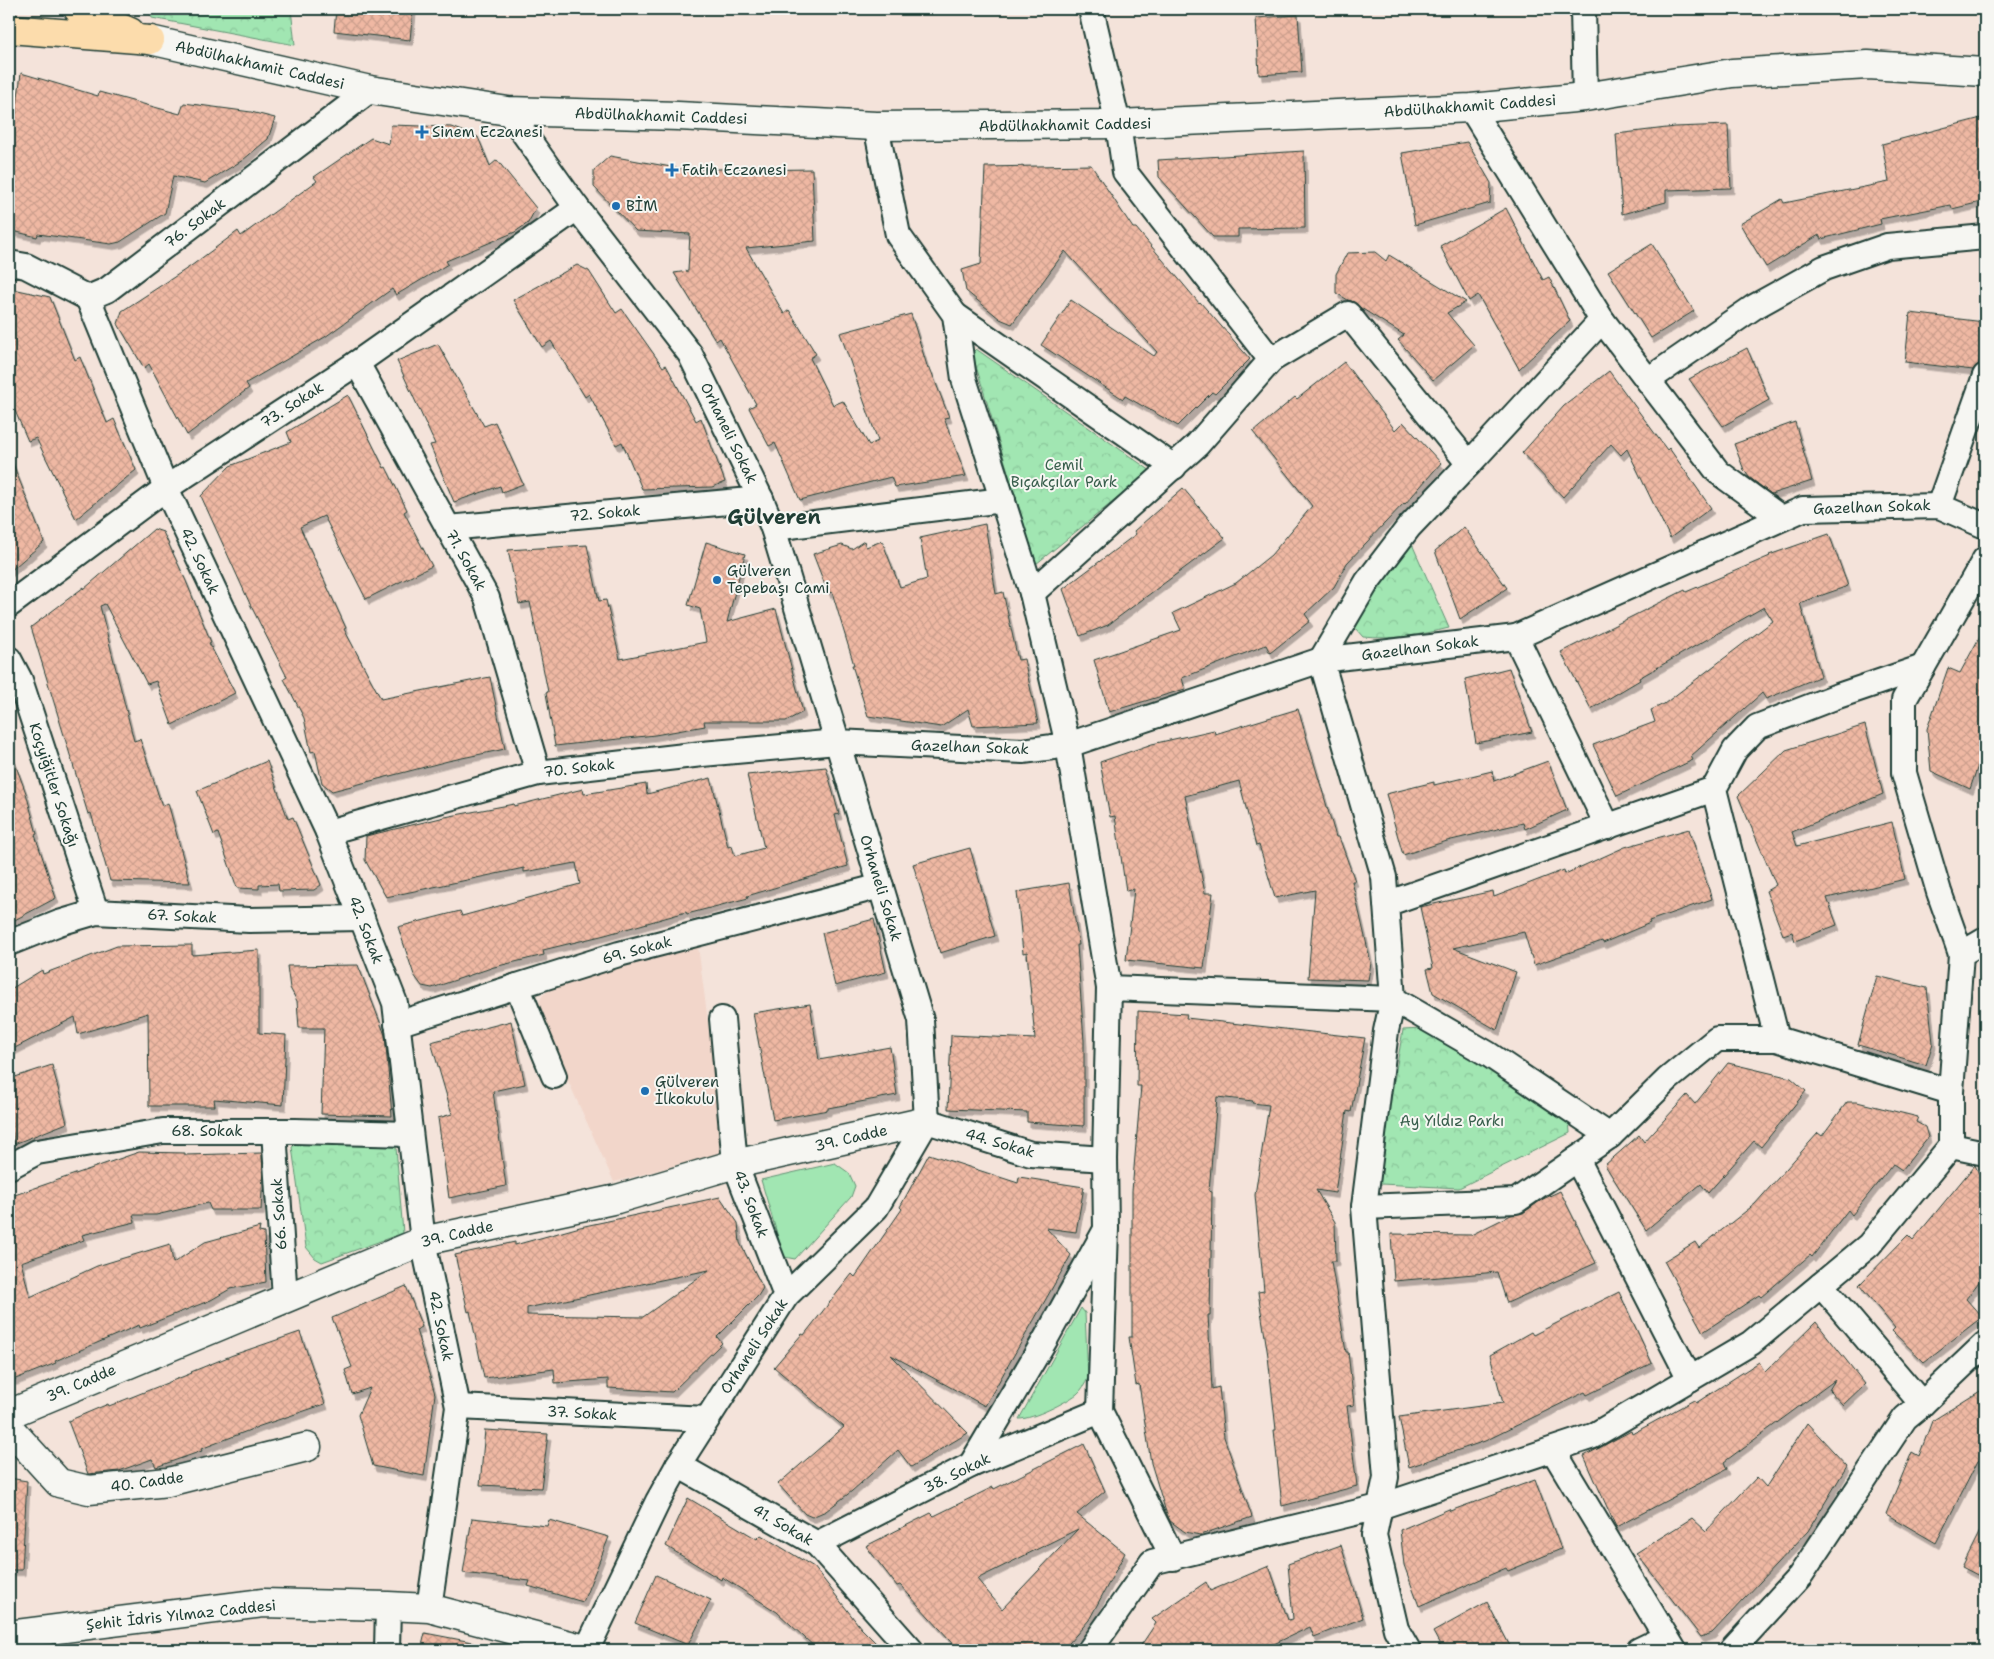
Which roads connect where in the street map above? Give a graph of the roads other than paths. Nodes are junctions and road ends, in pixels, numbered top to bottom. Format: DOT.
graph roads {
  1 [pos="78,9"];
  2 [pos="114,9"];
  3 [pos="1091,9"];
  4 [pos="1583,9"];
  5 [pos="9,29"];
  6 [pos="150,40"];
  7 [pos="1985,72"];
  8 [pos="370,90"];
  9 [pos="1585,97"];
  10 [pos="1471,108"];
  11 [pos="508,111"];
  12 [pos="1118,124"];
  13 [pos="876,126"];
  14 [pos="577,208"];
  15 [pos="1985,237"];
  16 [pos="9,263"];
  17 [pos="88,298"];
  18 [pos="955,315"];
  19 [pos="1602,320"];
  20 [pos="1271,360"];
  21 [pos="357,363"];
  22 [pos="1985,376"];
  23 [pos="1648,380"];
  24 [pos="1469,464"];
  25 [pos="1174,466"];
  26 [pos="166,488"];
  27 [pos="761,499"];
  28 [pos="1003,500"];
  29 [pos="1939,506"];
  30 [pos="1781,518"];
  31 [pos="1985,526"];
  32 [pos="448,528"];
  33 [pos="773,528"];
  34 [pos="1985,559"];
  35 [pos="1032,594"];
  36 [pos="9,605"];
  37 [pos="1516,637"];
  38 [pos="9,659"];
  39 [pos="1321,660"];
  40 [pos="1923,667"];
  41 [pos="838,742"];
  42 [pos="1068,745"];
  43 [pos="538,773"];
  44 [pos="1714,789"];
  45 [pos="1608,827"];
  46 [pos="328,832"];
  47 [pos="881,886"];
  48 [pos="1386,904"];
  49 [pos="96,912"];
  50 [pos="362,918"];
  51 [pos="1985,940"];
  52 [pos="9,943"];
  53 [pos="1960,954"];
  54 [pos="517,986"];
  55 [pos="1109,988"];
  56 [pos="1393,999"];
  57 [pos="722,1019"];
  58 [pos="397,1024"];
  59 [pos="1777,1039"];
  60 [pos="554,1076"];
  61 [pos="1951,1092"];
  62 [pos="928,1121"];
  63 [pos="274,1131"];
  64 [pos="410,1134"];
  65 [pos="1610,1136"];
  66 [pos="1951,1146"];
  67 [pos="1985,1152"];
  68 [pos="1105,1159"];
  69 [pos="1577,1159"];
  70 [pos="735,1164"];
  71 [pos="9,1167"];
  72 [pos="1364,1208"];
  73 [pos="1106,1229"];
  74 [pos="423,1241"];
  75 [pos="1821,1285"];
  76 [pos="786,1296"];
  77 [pos="285,1298"];
  78 [pos="1985,1344"];
  79 [pos="1690,1379"];
  80 [pos="1922,1404"];
  81 [pos="458,1407"];
  82 [pos="1100,1411"];
  83 [pos="9,1414"];
  84 [pos="707,1419"];
  85 [pos="9,1428"];
  86 [pos="307,1447"];
  87 [pos="1553,1450"];
  88 [pos="678,1465"];
  89 [pos="971,1465"];
  90 [pos="1379,1507"];
  91 [pos="818,1544"];
  92 [pos="1173,1558"];
  93 [pos="388,1606"];
  94 [pos="429,1608"];
  95 [pos="9,1635"];
  96 [pos="1670,1644"];
  97 [pos="387,1650"];
  98 [pos="588,1650"];
  99 [pos="911,1650"];
  100 [pos="1090,1650"];
  101 [pos="1408,1650"];
  102 [pos="1639,1650"];
  103 [pos="1732,1650"];
  1 -- 6 [label="main road"];
  2 -- 6 [label="main road"];
  3 -- 12 [label="street"];
  4 -- 9 [label="street"];
  5 -- 6 [label="main road"];
  6 -- 8 [label="street, Abdülhakhamit Caddesi"];
  7 -- 9 [label="street, Abdülhakhamit Caddesi"];
  8 -- 11 [label="street, Abdülhakhamit Caddesi"];
  8 -- 17 [label="street, 76. Sokak"];
  9 -- 10 [label="street, Abdülhakhamit Caddesi"];
  10 -- 12 [label="street, Abdülhakhamit Caddesi"];
  10 -- 19 [label="street"];
  11 -- 13 [label="street, Abdülhakhamit Caddesi"];
  11 -- 14 [label="street, Orhaneli Sokak"];
  12 -- 13 [label="street, Abdülhakhamit Caddesi"];
  12 -- 20 [label="street"];
  13 -- 18 [label="street"];
  14 -- 21 [label="street, 73. Sokak"];
  14 -- 27 [label="street, Orhaneli Sokak"];
  15 -- 23 [label="street"];
  16 -- 17 [label="street"];
  17 -- 26 [label="street, 42. Sokak"];
  18 -- 25 [label="street"];
  18 -- 28 [label="street"];
  19 -- 23 [label="street"];
  19 -- 24 [label="street"];
  20 -- 24 [label="street"];
  20 -- 25 [label="street"];
  21 -- 26 [label="street, 73. Sokak"];
  21 -- 32 [label="street, 71. Sokak"];
  22 -- 29 [label="street"];
  23 -- 30 [label="street"];
  24 -- 39 [label="street"];
  25 -- 35 [label="street"];
  26 -- 36 [label="street, 73. Sokak"];
  26 -- 46 [label="street, 42. Sokak"];
  27 -- 32 [label="street, 72. Sokak"];
  27 -- 33 [label="street, Orhaneli Sokak"];
  28 -- 33 [label="street"];
  28 -- 35 [label="street"];
  29 -- 30 [label="street, Gazelhan Sokak"];
  29 -- 31 [label="street, Gazelhan Sokak"];
  30 -- 37 [label="street, Gazelhan Sokak"];
  32 -- 43 [label="street, 71. Sokak"];
  33 -- 41 [label="street, Orhaneli Sokak"];
  34 -- 40 [label="street"];
  35 -- 42 [label="street"];
  37 -- 39 [label="street, Gazelhan Sokak"];
  37 -- 45 [label="street"];
  38 -- 49 [label="street, Koçyiğitler Sokağı"];
  39 -- 42 [label="street, Gazelhan Sokak"];
  39 -- 48 [label="street"];
  40 -- 44 [label="street"];
  40 -- 53 [label="street"];
  41 -- 42 [label="street, Gazelhan Sokak"];
  41 -- 43 [label="street, 70. Sokak"];
  41 -- 47 [label="street, Orhaneli Sokak"];
  42 -- 55 [label="street"];
  43 -- 46 [label="street, 70. Sokak"];
  44 -- 45 [label="street"];
  44 -- 59 [label="street"];
  45 -- 48 [label="street"];
  46 -- 50 [label="street, 42. Sokak"];
  47 -- 54 [label="street, 69. Sokak"];
  47 -- 62 [label="street, Orhaneli Sokak"];
  48 -- 56 [label="street"];
  49 -- 50 [label="street, 67. Sokak"];
  49 -- 52 [label="street, 67. Sokak"];
  50 -- 58 [label="street, 42. Sokak"];
  51 -- 53 [label="street"];
  53 -- 61 [label="street"];
  54 -- 58 [label="street, 69. Sokak"];
  54 -- 60 [label="street"];
  55 -- 56 [label="street"];
  55 -- 68 [label="street"];
  56 -- 65 [label="street"];
  56 -- 72 [label="street"];
  57 -- 70 [label="street, 43. Sokak"];
  58 -- 64 [label="street, 42. Sokak"];
  59 -- 61 [label="street"];
  59 -- 65 [label="street"];
  61 -- 66 [label="street"];
  62 -- 68 [label="street, 44. Sokak"];
  62 -- 70 [label="street, 39. Cadde"];
  62 -- 76 [label="street, Orhaneli Sokak"];
  63 -- 64 [label="street, 68. Sokak"];
  63 -- 71 [label="street, 68. Sokak"];
  63 -- 77 [label="street, 66. Sokak"];
  64 -- 74 [label="street, 42. Sokak"];
  65 -- 69 [label="street"];
  66 -- 67 [label="street"];
  66 -- 75 [label="street"];
  68 -- 73 [label="street"];
  69 -- 72 [label="street"];
  69 -- 79 [label="street"];
  70 -- 74 [label="street, 39. Cadde"];
  70 -- 76 [label="street, 43. Sokak"];
  72 -- 90 [label="street"];
  73 -- 82 [label="street"];
  73 -- 89 [label="street"];
  74 -- 77 [label="street, 39. Cadde"];
  74 -- 81 [label="street, 42. Sokak"];
  75 -- 79 [label="street"];
  75 -- 80 [label="street"];
  76 -- 84 [label="street, Orhaneli Sokak"];
  77 -- 83 [label="street, 39. Cadde"];
  78 -- 80 [label="street"];
  79 -- 87 [label="street"];
  80 -- 103 [label="street"];
  81 -- 84 [label="street, 37. Sokak"];
  81 -- 94 [label="street, 42. Sokak"];
  82 -- 89 [label="street, 38. Sokak"];
  82 -- 92 [label="street"];
  84 -- 88 [label="street, Orhaneli Sokak"];
  85 -- 86 [label="street, 40. Cadde"];
  87 -- 90 [label="street"];
  87 -- 96 [label="street"];
  88 -- 91 [label="street, 41. Sokak"];
  88 -- 98 [label="street, Orhaneli Sokak"];
  89 -- 91 [label="street, 38. Sokak"];
  90 -- 92 [label="street"];
  90 -- 101 [label="street"];
  91 -- 99 [label="street, 41. Sokak"];
  92 -- 100 [label="street"];
  93 -- 94 [label="street, Şehit İdris Yılmaz Caddesi"];
  93 -- 95 [label="street, Şehit İdris Yılmaz Caddesi"];
  93 -- 97 [label="street"];
  94 -- 98 [label="street, Şehit İdris Yılmaz Caddesi"];
  96 -- 102 [label="street"];
}
